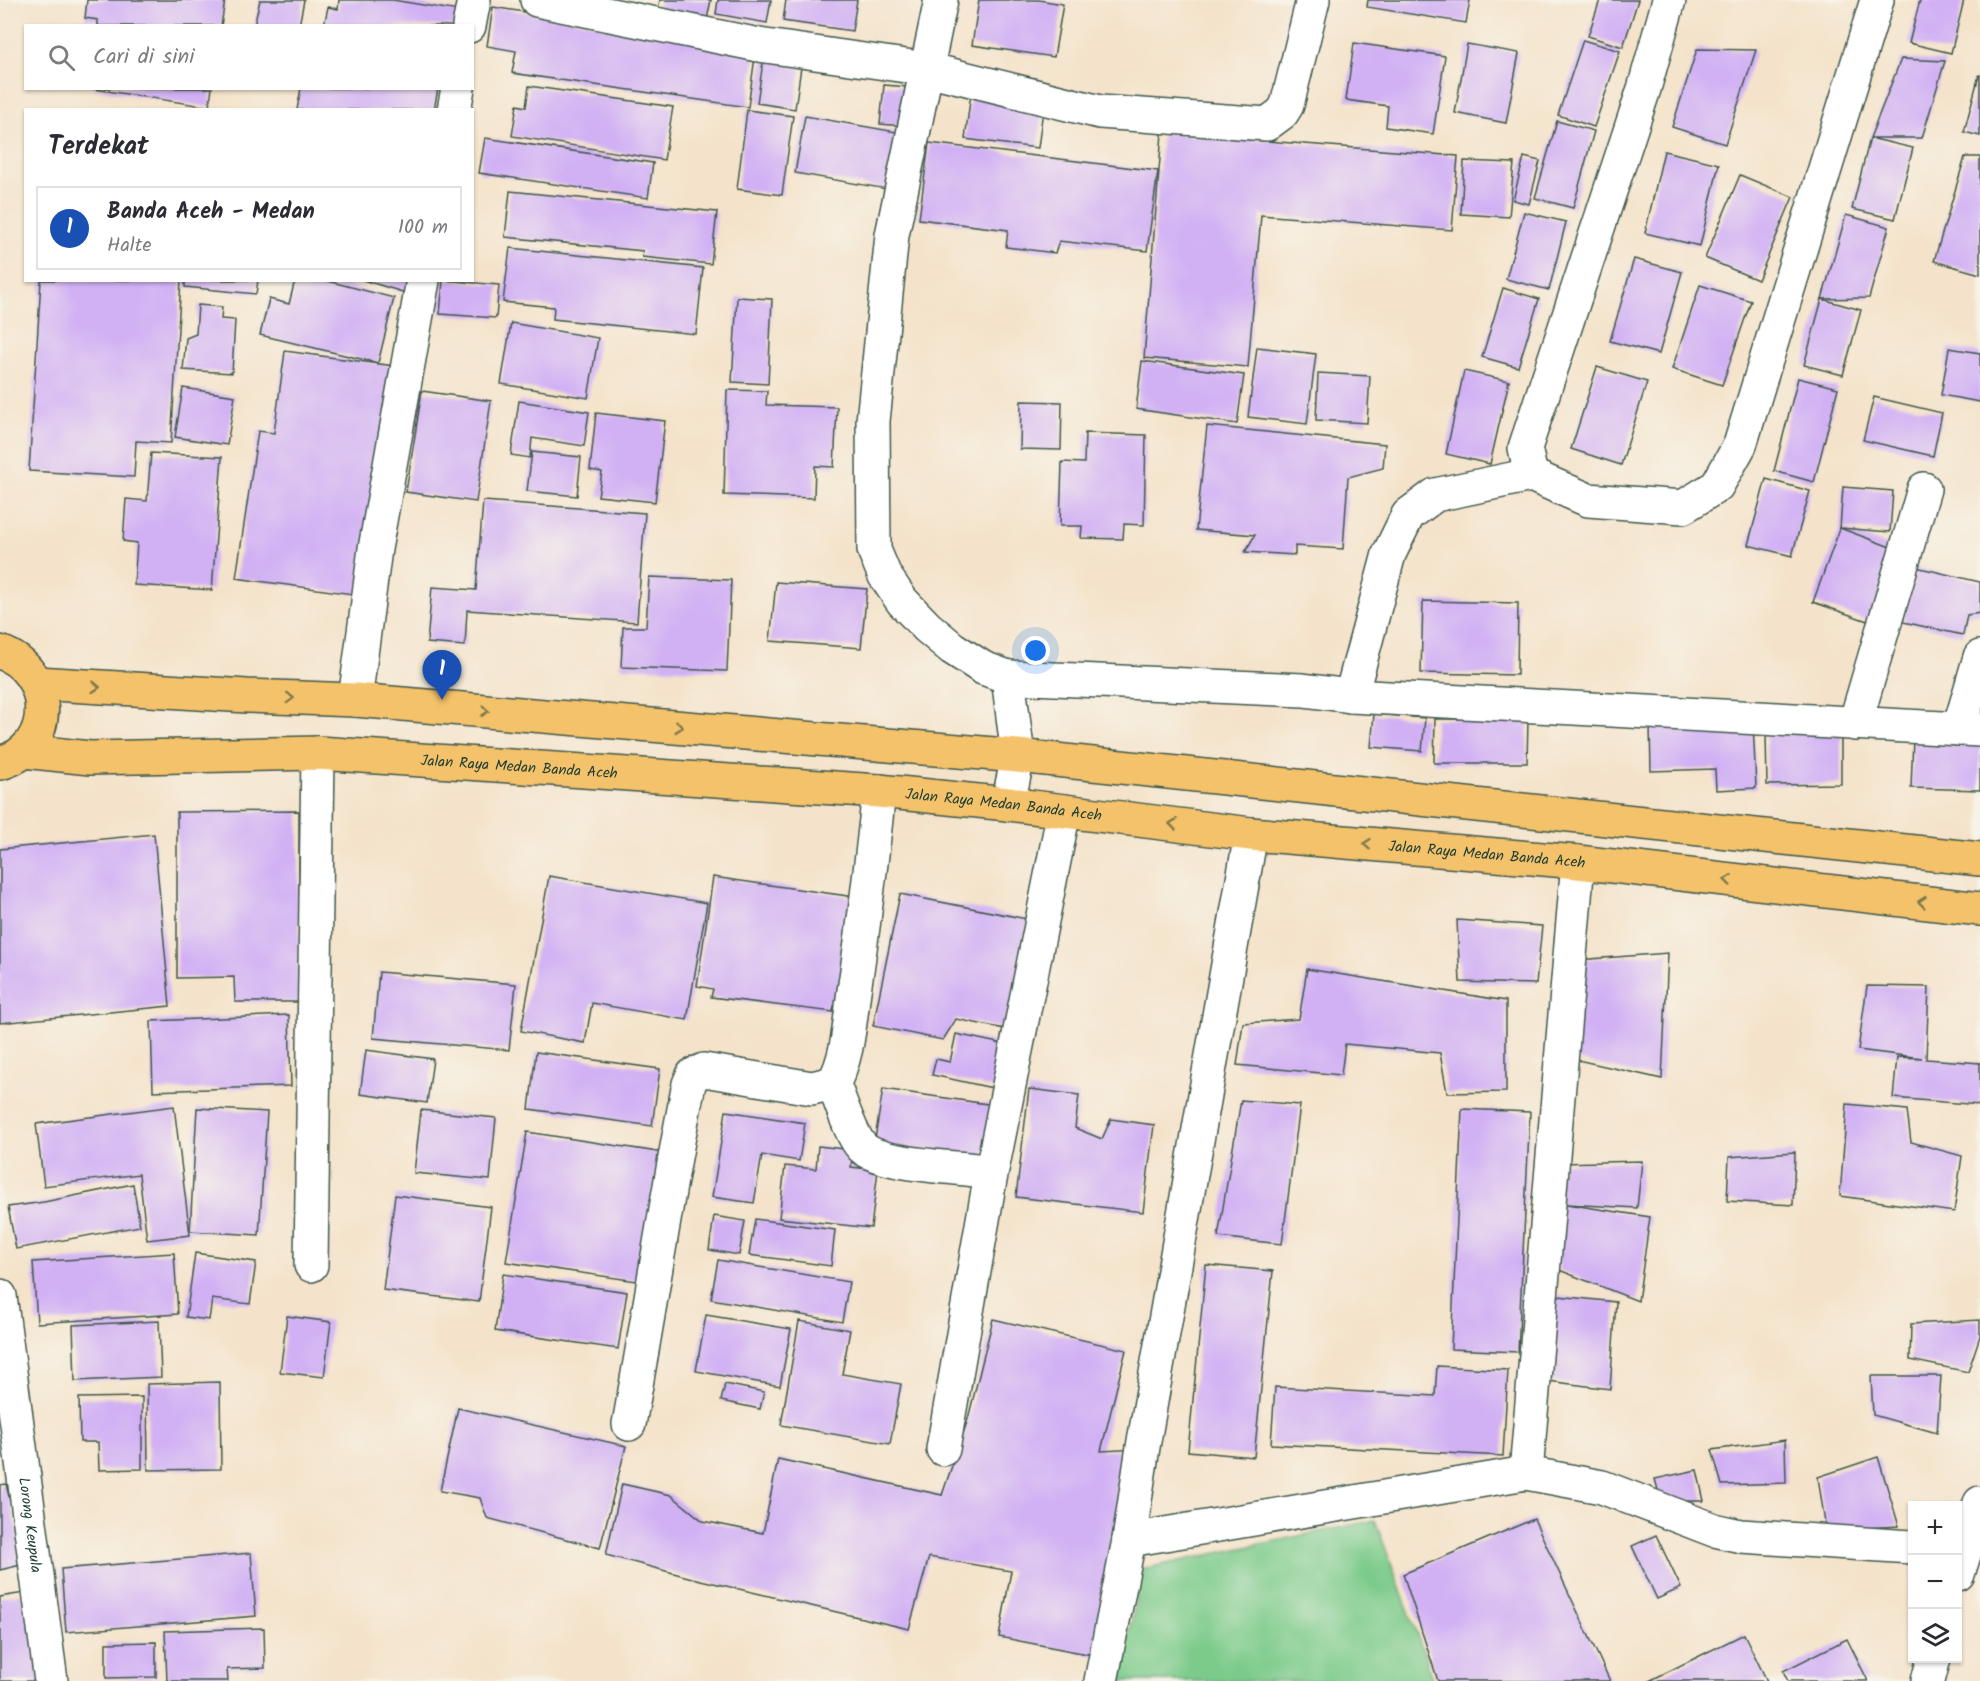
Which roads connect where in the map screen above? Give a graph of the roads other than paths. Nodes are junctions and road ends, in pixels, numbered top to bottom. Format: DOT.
graph roads {
  1 [pos="474,0"];
  2 [pos="537,0"];
  3 [pos="941,0"];
  4 [pos="1313,0"];
  5 [pos="1669,0"];
  6 [pos="1877,0"];
  7 [pos="469,24"];
  8 [pos="927,69"];
  9 [pos="458,90"];
  10 [pos="454,108"];
  11 [pos="423,282"];
  12 [pos="1531,475"];
  13 [pos="1924,489"];
  14 [pos="0,652"];
  15 [pos="1980,657"];
  16 [pos="1008,677"];
  17 [pos="37,683"];
  18 [pos="1351,696"];
  19 [pos="355,700"];
  20 [pos="1855,724"];
  21 [pos="1970,730"];
  22 [pos="318,753"];
  23 [pos="1018,756"];
  24 [pos="12,757"];
  25 [pos="879,791"];
  26 [pos="1008,804"];
  27 [pos="1064,811"];
  28 [pos="1251,834"];
  29 [pos="1980,859"];
  30 [pos="1578,862"];
  31 [pos="1980,909"];
  32 [pos="833,1083"];
  33 [pos="989,1185"];
  34 [pos="311,1265"];
  35 [pos="0,1296"];
  36 [pos="629,1424"];
  37 [pos="944,1449"];
  38 [pos="1526,1473"];
  39 [pos="1980,1503"];
  40 [pos="1129,1540"];
  41 [pos="1908,1547"];
  42 [pos="1961,1555"];
  43 [pos="1933,1663"];
  44 [pos="51,1681"];
  45 [pos="1101,1681"];
  46 [pos="1928,1681"];
  1 -- 7 [label="street"];
  2 -- 8 [label="street"];
  3 -- 8 [label="street"];
  4 -- 8 [label="street"];
  5 -- 12 [label="street"];
  6 -- 12 [label="street"];
  8 -- 16 [label="street"];
  9 -- 10 [label="street"];
  11 -- 19 [label="street"];
  12 -- 18 [label="street"];
  13 -- 20 [label="street"];
  14 -- 17 [label="highway"];
  15 -- 21 [label="street"];
  16 -- 18 [label="street"];
  16 -- 23 [label="street"];
  17 -- 19 [label="highway, one-way"];
  17 -- 24 [label="highway"];
  18 -- 20 [label="street"];
  19 -- 23 [label="highway, one-way"];
  20 -- 21 [label="street"];
  22 -- 24 [label="highway, Jalan Raya Medan Banda Aceh"];
  22 -- 25 [label="highway, Jalan Raya Medan Banda Aceh"];
  22 -- 34 [label="street"];
  23 -- 26 [label="street"];
  23 -- 29 [label="highway"];
  25 -- 26 [label="highway, Jalan Raya Medan Banda Aceh"];
  25 -- 32 [label="street"];
  26 -- 27 [label="highway, Jalan Raya Medan Banda Aceh"];
  28 -- 27 [label="highway, Jalan Raya Medan Banda Aceh, one-way"];
  27 -- 33 [label="street"];
  30 -- 28 [label="highway, Jalan Raya Medan Banda Aceh, one-way"];
  28 -- 40 [label="street"];
  31 -- 30 [label="highway, Jalan Raya Medan Banda Aceh, one-way"];
  30 -- 38 [label="street"];
  32 -- 33 [label="street"];
  32 -- 36 [label="street"];
  33 -- 37 [label="street"];
  35 -- 44 [label="street, Lorong Keupula"];
  38 -- 40 [label="street"];
  38 -- 41 [label="street"];
  39 -- 42 [label="street"];
  40 -- 45 [label="street"];
  43 -- 46 [label="street"];
}
